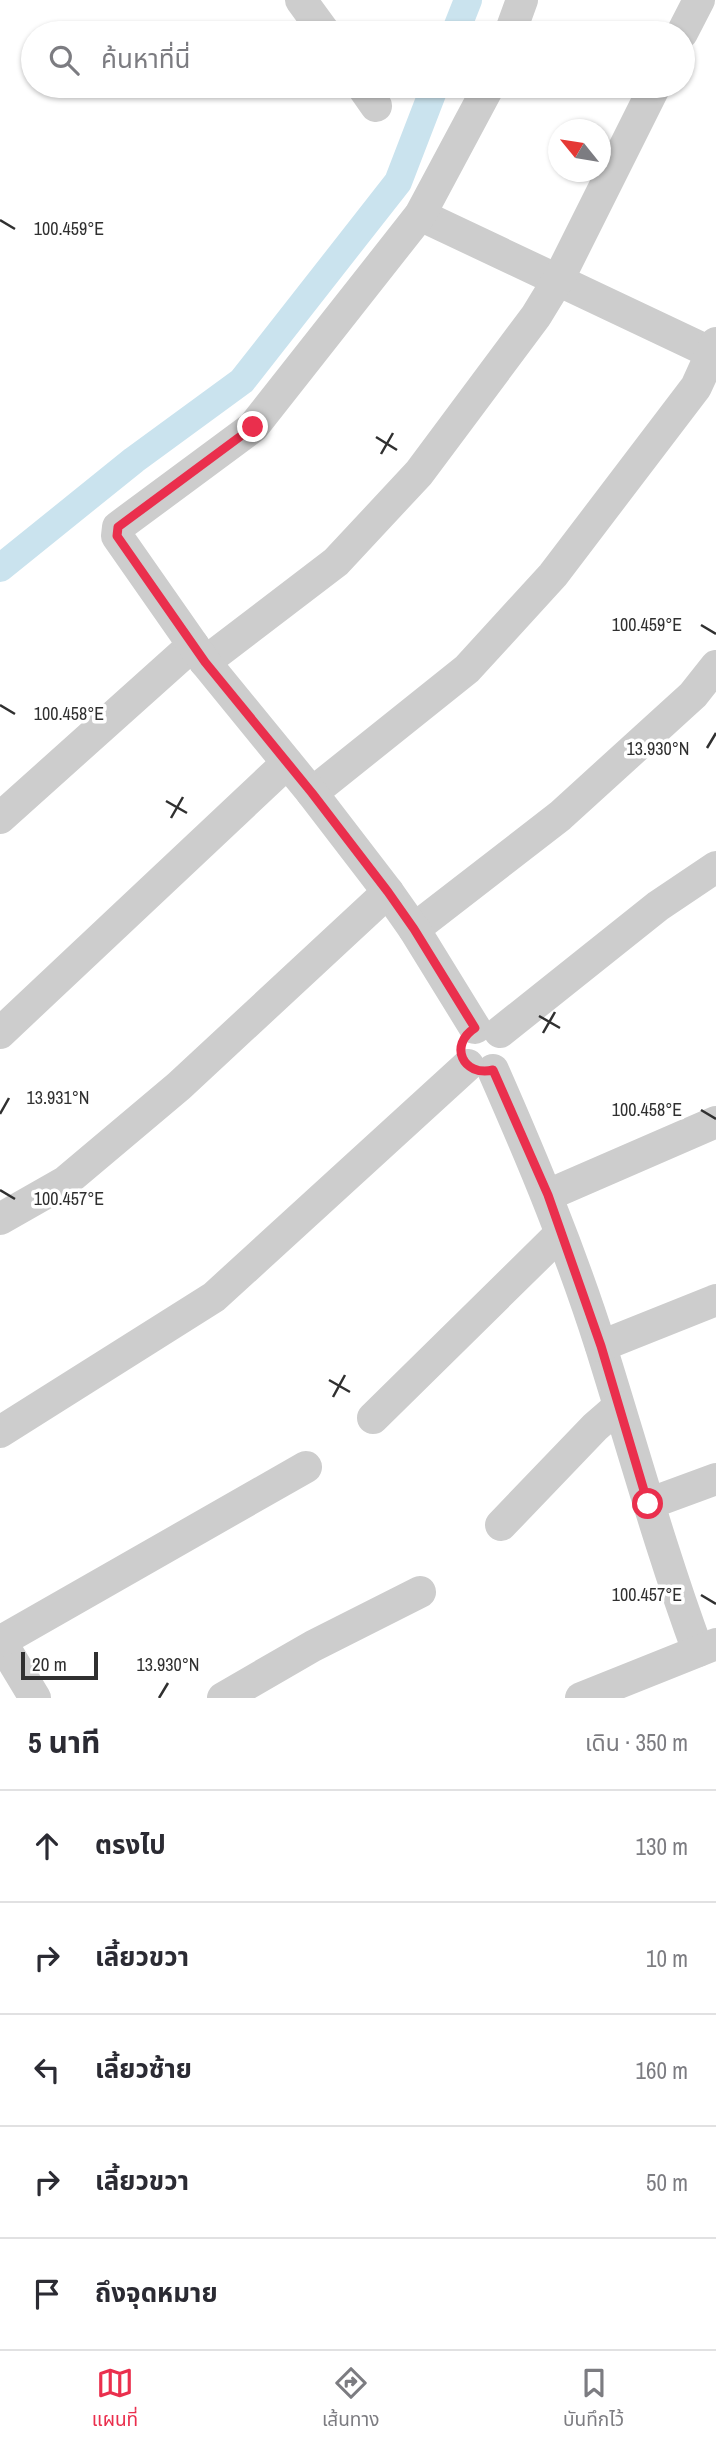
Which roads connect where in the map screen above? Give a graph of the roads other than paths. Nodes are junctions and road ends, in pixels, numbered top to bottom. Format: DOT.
graph roads {
  1 [pos="301,0"];
  2 [pos="522,0"];
  3 [pos="699,0"];
  4 [pos="316,21"];
  5 [pos="514,21"];
  6 [pos="688,21"];
  7 [pos="483,98"];
  8 [pos="650,98"];
  9 [pos="420,215"];
  10 [pos="558,280"];
  11 [pos="715,351"];
  12 [pos="199,653"];
  13 [pos="716,666"];
  14 [pos="287,763"];
  15 [pos="312,793"];
  16 [pos="0,818"];
  17 [pos="716,867"];
  18 [pos="388,892"];
  19 [pos="414,929"];
  20 [pos="487,1030"];
  21 [pos="0,1033"];
  22 [pos="480,1068"];
  23 [pos="716,1122"];
  24 [pos="548,1195"];
  25 [pos="0,1219"];
  26 [pos="561,1234"];
  27 [pos="716,1300"];
  28 [pos="601,1346"];
  29 [pos="618,1407"];
  30 [pos="373,1418"];
  31 [pos="0,1432"];
  32 [pos="306,1468"];
  33 [pos="716,1479"];
  34 [pos="648,1504"];
  35 [pos="501,1525"];
  36 [pos="419,1592"];
  37 [pos="0,1640"];
  38 [pos="707,1647"];
  39 [pos="36,1698"];
  40 [pos="223,1698"];
  41 [pos="581,1698"];
  1 -- 4 [label="street"];
  2 -- 5 [label="street"];
  3 -- 6 [label="street"];
  7 -- 9 [label="street"];
  8 -- 10 [label="street"];
  9 -- 10 [label="street"];
  9 -- 12 [label="street"];
  10 -- 11 [label="street"];
  10 -- 12 [label="street"];
  11 -- 15 [label="street"];
  12 -- 14 [label="street"];
  12 -- 16 [label="street"];
  13 -- 19 [label="street"];
  14 -- 15 [label="street"];
  14 -- 21 [label="street"];
  15 -- 18 [label="street"];
  17 -- 20 [label="street"];
  18 -- 19 [label="street"];
  18 -- 25 [label="street"];
  19 -- 20 [label="street"];
  20 -- 22 [label="street"];
  22 -- 24 [label="street"];
  22 -- 31 [label="street"];
  23 -- 24 [label="street"];
  24 -- 26 [label="street"];
  26 -- 28 [label="street"];
  26 -- 30 [label="street"];
  27 -- 28 [label="street"];
  28 -- 29 [label="street"];
  29 -- 34 [label="street"];
  29 -- 35 [label="street"];
  32 -- 37 [label="street"];
  33 -- 34 [label="street"];
  34 -- 38 [label="street"];
  36 -- 40 [label="street"];
  37 -- 39 [label="street"];
  38 -- 41 [label="street"];
}
